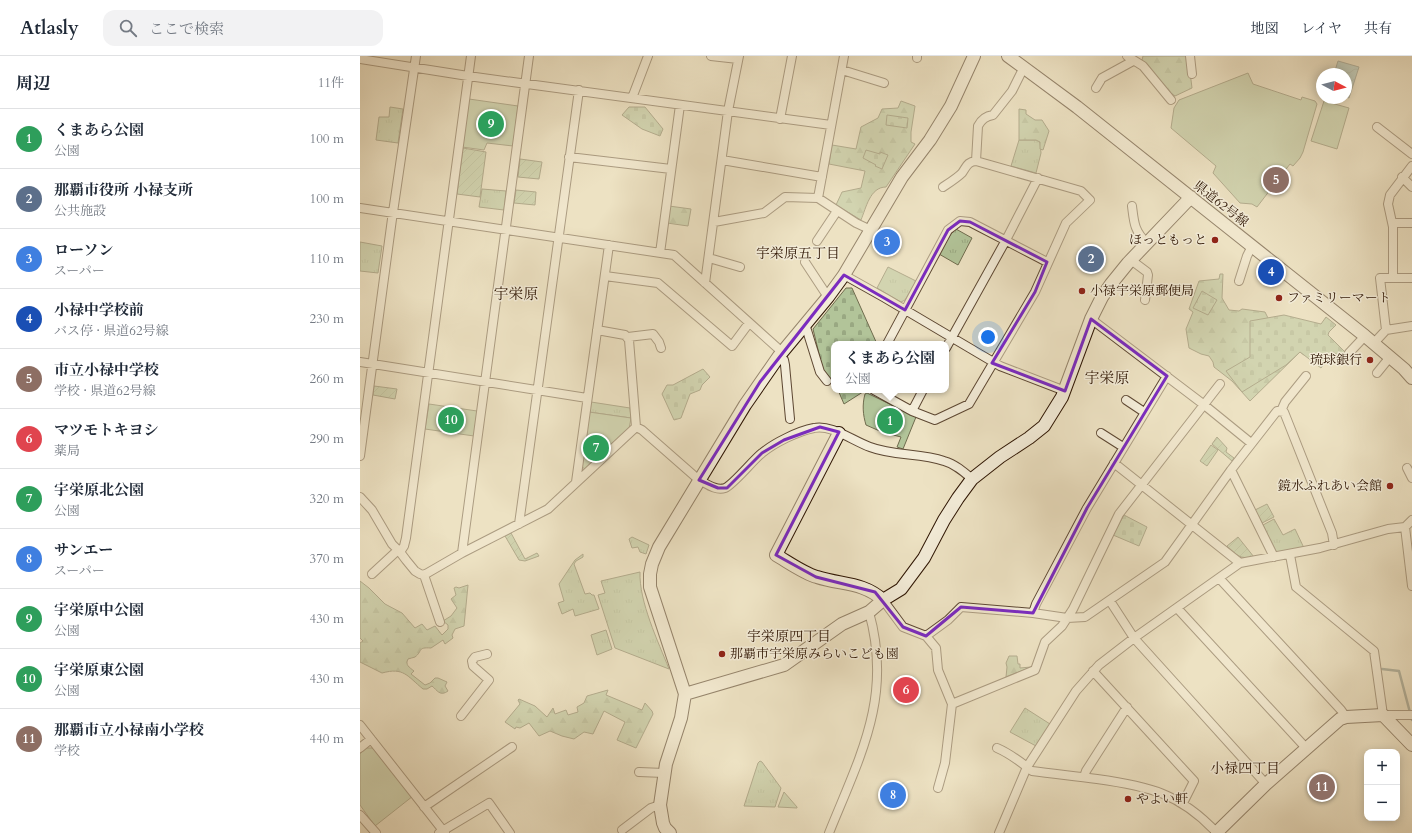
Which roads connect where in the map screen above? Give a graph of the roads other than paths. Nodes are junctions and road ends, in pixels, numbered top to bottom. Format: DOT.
graph roads {
  1 [pos="416,56"];
  2 [pos="471,56"];
  3 [pos="529,56"];
  4 [pos="648,56"];
  5 [pos="711,56"];
  6 [pos="792,56"];
  7 [pos="844,56"];
  8 [pos="974,56"];
  9 [pos="1008,56"];
  10 [pos="1190,56"];
  11 [pos="738,58"];
  12 [pos="1130,58"];
  13 [pos="360,59"];
  14 [pos="1023,63"];
  15 [pos="414,68"];
  16 [pos="842,70"];
  17 [pos="1192,74"];
  18 [pos="468,76"];
  19 [pos="526,83"];
  20 [pos="884,83"];
  21 [pos="1096,88"];
  22 [pos="579,90"];
  23 [pos="632,98"];
  24 [pos="1171,100"];
  25 [pos="680,105"];
  26 [pos="728,111"];
  27 [pos="780,119"];
  28 [pos="831,126"];
  29 [pos="1377,128"];
  30 [pos="1412,154"];
  31 [pos="569,157"];
  32 [pos="722,160"];
  33 [pos="976,161"];
  34 [pos="1412,166"];
  35 [pos="671,169"];
  36 [pos="822,177"];
  37 [pos="1038,178"];
  38 [pos="1402,178"];
  39 [pos="943,187"];
  40 [pos="1412,188"];
  41 [pos="1191,197"];
  42 [pos="818,198"];
  43 [pos="1132,206"];
  44 [pos="360,208"];
  45 [pos="837,210"];
  46 [pos="393,213"];
  47 [pos="449,222"];
  48 [pos="714,222"];
  49 [pos="1393,223"];
  50 [pos="1412,223"];
  51 [pos="506,230"];
  52 [pos="871,230"];
  53 [pos="559,238"];
  54 [pos="1006,240"];
  55 [pos="817,241"];
  56 [pos="1147,243"];
  57 [pos="609,245"];
  58 [pos="1252,246"];
  59 [pos="660,252"];
  60 [pos="709,258"];
  61 [pos="1131,260"];
  62 [pos="805,262"];
  63 [pos="1047,262"];
  64 [pos="740,267"];
  65 [pos="844,275"];
  66 [pos="605,276"];
  67 [pos="1393,278"];
  68 [pos="1412,278"];
  69 [pos="1239,281"];
  70 [pos="705,283"];
  71 [pos="828,297"];
  72 [pos="1145,300"];
  73 [pos="905,310"];
  74 [pos="1091,319"];
  75 [pos="749,323"];
  76 [pos="805,324"];
  77 [pos="1412,326"];
  78 [pos="597,330"];
  79 [pos="1386,330"];
  80 [pos="628,337"];
  81 [pos="951,338"];
  82 [pos="1369,340"];
  83 [pos="889,341"];
  84 [pos="949,342"];
  85 [pos="661,348"];
  86 [pos="1349,353"];
  87 [pos="781,354"];
  88 [pos="1390,357"];
  89 [pos="360,362"];
  90 [pos="993,362"];
  91 [pos="372,364"];
  92 [pos="1377,373"];
  93 [pos="427,374"];
  94 [pos="1167,376"];
  95 [pos="1306,376"];
  96 [pos="1412,378"];
  97 [pos="828,381"];
  98 [pos="484,383"];
  99 [pos="1220,384"];
  100 [pos="537,390"];
  101 [pos="1064,391"];
  102 [pos="879,393"];
  103 [pos="921,393"];
  104 [pos="587,398"];
  105 [pos="1126,400"];
  106 [pos="1204,404"];
  107 [pos="912,411"];
  108 [pos="1281,411"];
  109 [pos="1144,412"];
  110 [pos="790,419"];
  111 [pos="636,427"];
  112 [pos="1101,433"];
  113 [pos="839,434"];
  114 [pos="1251,443"];
  115 [pos="1123,447"];
  116 [pos="360,456"];
  117 [pos="1114,463"];
  118 [pos="1407,468"];
  119 [pos="1231,470"];
  120 [pos="972,478"];
  121 [pos="1412,478"];
  122 [pos="699,480"];
  123 [pos="576,482"];
  124 [pos="1141,485"];
  125 [pos="360,498"];
  126 [pos="1412,520"];
  127 [pos="519,524"];
  128 [pos="1192,524"];
  129 [pos="1405,527"];
  130 [pos="1334,545"];
  131 [pos="399,551"];
  132 [pos="462,553"];
  133 [pos="1290,555"];
  134 [pos="1274,557"];
  135 [pos="1240,563"];
  136 [pos="372,574"];
  137 [pos="424,575"];
  138 [pos="1219,578"];
  139 [pos="1412,586"];
  140 [pos="883,600"];
  141 [pos="1110,601"];
  142 [pos="1177,608"];
  143 [pos="869,612"];
  144 [pos="1033,613"];
  145 [pos="1067,618"];
  146 [pos="440,622"];
  147 [pos="926,636"];
  148 [pos="1134,638"];
  149 [pos="487,654"];
  150 [pos="1094,671"];
  151 [pos="685,694"];
  152 [pos="952,704"];
  153 [pos="1127,707"];
  154 [pos="1383,715"];
  155 [pos="1408,715"];
  156 [pos="461,716"];
  157 [pos="1346,717"];
  158 [pos="360,725"];
  159 [pos="371,739"];
  160 [pos="1412,745"];
  161 [pos="512,747"];
  162 [pos="360,748"];
  163 [pos="997,748"];
  164 [pos="1307,749"];
  165 [pos="1027,767"];
  166 [pos="639,772"];
  167 [pos="664,772"];
  168 [pos="1084,777"];
  169 [pos="1266,784"];
  170 [pos="938,788"];
  171 [pos="1183,803"];
  172 [pos="660,805"];
  173 [pos="424,807"];
  174 [pos="361,818"];
  175 [pos="622,830"];
  176 [pos="442,832"];
  177 [pos="376,833"];
  178 [pos="510,833"];
  179 [pos="670,833"];
  180 [pos="829,833"];
  181 [pos="999,833"];
  182 [pos="1217,833"];
  1 -- 15 [label="street"];
  2 -- 18 [label="street"];
  3 -- 19 [label="street"];
  4 -- 23 [label="street"];
  5 -- 11 [label="street"];
  6 -- 27 [label="street"];
  7 -- 16 [label="street"];
  8 -- 52 [label="street"];
  9 -- 14 [label="street, 県道62号線"];
  10 -- 17 [label="street"];
  11 -- 26 [label="street"];
  12 -- 21 [label="street"];
  12 -- 24 [label="street"];
  13 -- 15 [label="street"];
  14 -- 33 [label="street"];
  14 -- 41 [label="street, 県道62号線"];
  15 -- 18 [label="street"];
  15 -- 46 [label="street"];
  16 -- 20 [label="street"];
  16 -- 28 [label="street"];
  18 -- 19 [label="street"];
  18 -- 47 [label="street"];
  19 -- 22 [label="street"];
  19 -- 51 [label="street"];
  22 -- 23 [label="street"];
  22 -- 31 [label="street"];
  23 -- 25 [label="street"];
  25 -- 26 [label="street"];
  25 -- 35 [label="street"];
  26 -- 27 [label="street"];
  26 -- 32 [label="street"];
  27 -- 28 [label="street"];
  28 -- 36 [label="street"];
  29 -- 30 [label="street"];
  31 -- 35 [label="street"];
  31 -- 53 [label="street"];
  32 -- 36 [label="street"];
  32 -- 48 [label="street"];
  33 -- 37 [label="street"];
  33 -- 39 [label="street"];
  34 -- 38 [label="street"];
  35 -- 59 [label="street"];
  36 -- 42 [label="street"];
  37 -- 54 [label="street"];
  37 -- 63 [label="street"];
  38 -- 40 [label="street"];
  38 -- 49 [label="street"];
  41 -- 56 [label="street"];
  41 -- 58 [label="street, 県道62号線"];
  42 -- 45 [label="street"];
  42 -- 48 [label="street"];
  43 -- 56 [label="street"];
  44 -- 46 [label="street"];
  45 -- 52 [label="street"];
  45 -- 55 [label="street"];
  46 -- 47 [label="street"];
  46 -- 91 [label="street"];
  47 -- 51 [label="street"];
  47 -- 93 [label="street"];
  48 -- 60 [label="street"];
  49 -- 50 [label="street"];
  49 -- 67 [label="street"];
  51 -- 53 [label="street"];
  51 -- 98 [label="street"];
  52 -- 65 [label="street"];
  53 -- 57 [label="street"];
  53 -- 100 [label="street"];
  54 -- 63 [label="street"];
  54 -- 73 [label="street"];
  54 -- 81 [label="street"];
  56 -- 61 [label="street"];
  57 -- 59 [label="street"];
  57 -- 66 [label="street"];
  58 -- 69 [label="street"];
  58 -- 82 [label="street, 県道62号線"];
  59 -- 70 [label="street"];
  60 -- 64 [label="street"];
  60 -- 70 [label="street"];
  61 -- 72 [label="street"];
  61 -- 74 [label="street"];
  62 -- 71 [label="street"];
  63 -- 90 [label="street"];
  65 -- 71 [label="street"];
  65 -- 73 [label="street"];
  66 -- 75 [label="street"];
  66 -- 78 [label="street"];
  67 -- 68 [label="street"];
  67 -- 79 [label="street"];
  70 -- 75 [label="street"];
  71 -- 76 [label="street"];
  73 -- 81 [label="street"];
  73 -- 83 [label="street"];
  74 -- 94 [label="street"];
  74 -- 101 [label="street"];
  75 -- 87 [label="street"];
  76 -- 87 [label="street"];
  76 -- 97 [label="street"];
  77 -- 79 [label="street"];
  78 -- 80 [label="street"];
  78 -- 104 [label="street"];
  79 -- 82 [label="street"];
  80 -- 85 [label="street"];
  80 -- 111 [label="street"];
  81 -- 84 [label="street"];
  81 -- 90 [label="street"];
  82 -- 86 [label="street"];
  82 -- 88 [label="street, 県道62号線"];
  87 -- 110 [label="street"];
  87 -- 122 [label="street"];
  88 -- 92 [label="street"];
  88 -- 96 [label="street, 県道62号線"];
  89 -- 91 [label="street"];
  90 -- 101 [label="street"];
  90 -- 107 [label="street"];
  91 -- 93 [label="street"];
  91 -- 116 [label="street"];
  93 -- 98 [label="street"];
  93 -- 131 [label="street"];
  94 -- 106 [label="street"];
  94 -- 109 [label="street"];
  95 -- 108 [label="street"];
  98 -- 100 [label="street"];
  98 -- 132 [label="street"];
  99 -- 106 [label="street"];
  100 -- 104 [label="street"];
  100 -- 127 [label="street"];
  101 -- 120 [label="street"];
  102 -- 107 [label="street"];
  103 -- 107 [label="street"];
  104 -- 123 [label="street"];
  105 -- 109 [label="street"];
  106 -- 114 [label="street"];
  106 -- 124 [label="street"];
  108 -- 114 [label="street"];
  108 -- 130 [label="street"];
  109 -- 115 [label="street"];
  111 -- 122 [label="street"];
  111 -- 123 [label="street"];
  112 -- 115 [label="street"];
  113 -- 120 [label="street"];
  113 -- 122 [label="street"];
  113 -- 140 [label="street"];
  114 -- 119 [label="street"];
  115 -- 117 [label="street"];
  117 -- 124 [label="street"];
  117 -- 144 [label="street"];
  118 -- 121 [label="street"];
  119 -- 128 [label="street"];
  119 -- 134 [label="street"];
  120 -- 140 [label="street"];
  122 -- 151 [label="street"];
  123 -- 127 [label="street"];
  124 -- 128 [label="street"];
  124 -- 145 [label="street"];
  125 -- 131 [label="street"];
  126 -- 129 [label="street"];
  127 -- 132 [label="street"];
  128 -- 135 [label="street"];
  128 -- 141 [label="street"];
  129 -- 130 [label="street"];
  129 -- 139 [label="street"];
  130 -- 133 [label="street"];
  131 -- 136 [label="street"];
  131 -- 137 [label="street"];
  132 -- 137 [label="street"];
  133 -- 134 [label="street"];
  133 -- 154 [label="street"];
  134 -- 135 [label="street"];
  135 -- 138 [label="street"];
  137 -- 146 [label="street"];
  138 -- 142 [label="street"];
  138 -- 157 [label="street"];
  140 -- 143 [label="street"];
  140 -- 147 [label="street"];
  141 -- 145 [label="street"];
  141 -- 148 [label="street"];
  142 -- 148 [label="street"];
  142 -- 164 [label="street"];
  143 -- 151 [label="street"];
  143 -- 180 [label="street"];
  144 -- 145 [label="street"];
  144 -- 147 [label="street"];
  145 -- 152 [label="street"];
  147 -- 152 [label="street"];
  148 -- 150 [label="street"];
  148 -- 169 [label="street"];
  149 -- 156 [label="street"];
  150 -- 153 [label="street"];
  150 -- 165 [label="street"];
  151 -- 167 [label="street"];
  152 -- 170 [label="street"];
  153 -- 168 [label="street"];
  153 -- 171 [label="street"];
  154 -- 155 [label="street"];
  154 -- 157 [label="street"];
  154 -- 160 [label="street"];
  157 -- 164 [label="street"];
  158 -- 159 [label="street"];
  159 -- 162 [label="street"];
  159 -- 173 [label="street"];
  161 -- 173 [label="street"];
  163 -- 165 [label="street"];
  164 -- 169 [label="street"];
  165 -- 168 [label="street"];
  165 -- 181 [label="street"];
  166 -- 167 [label="street"];
  167 -- 172 [label="street"];
  168 -- 171 [label="street"];
  169 -- 182 [label="street"];
  171 -- 182 [label="street"];
  172 -- 175 [label="street"];
  172 -- 179 [label="street"];
  173 -- 176 [label="street"];
  174 -- 177 [label="street"];
  176 -- 178 [label="street"];
}
